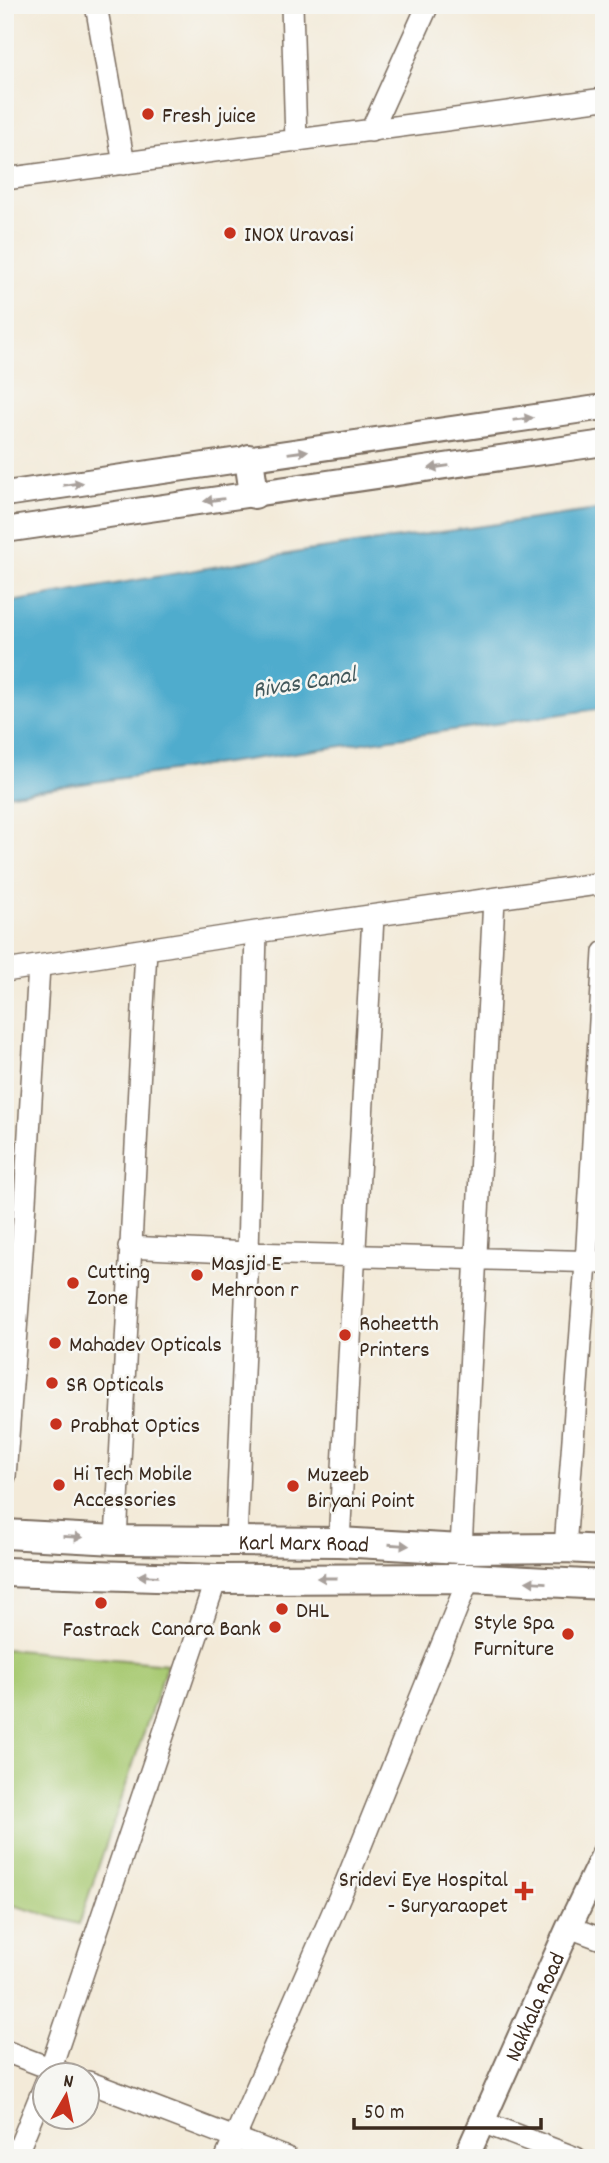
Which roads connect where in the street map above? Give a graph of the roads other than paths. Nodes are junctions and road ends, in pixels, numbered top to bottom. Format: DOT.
graph roads {
  1 [pos="96,5"];
  2 [pos="292,5"];
  3 [pos="428,5"];
  4 [pos="604,99"];
  5 [pos="371,131"];
  6 [pos="296,141"];
  7 [pos="124,164"];
  8 [pos="5,179"];
  9 [pos="604,407"];
  10 [pos="604,443"];
  11 [pos="249,459"];
  12 [pos="5,494"];
  13 [pos="254,494"];
  14 [pos="5,530"];
  15 [pos="604,883"];
  16 [pos="494,899"];
  17 [pos="373,917"];
  18 [pos="256,932"];
  19 [pos="146,949"];
  20 [pos="604,952"];
  21 [pos="39,966"];
  22 [pos="5,971"];
  23 [pos="130,1247"];
  24 [pos="248,1253"];
  25 [pos="354,1256"];
  26 [pos="476,1261"];
  27 [pos="595,1262"];
  28 [pos="5,1476"];
  29 [pos="5,1534"];
  30 [pos="116,1539"];
  31 [pos="236,1540"];
  32 [pos="339,1542"];
  33 [pos="565,1548"];
  34 [pos="461,1549"];
  35 [pos="604,1550"];
  36 [pos="5,1572"];
  37 [pos="216,1578"];
  38 [pos="469,1578"];
  39 [pos="604,1585"];
  40 [pos="604,1854"];
  41 [pos="569,1927"];
  42 [pos="604,1940"];
  43 [pos="5,2051"];
  44 [pos="58,2062"];
  45 [pos="32,2064"];
  46 [pos="102,2087"];
  47 [pos="32,2122"];
  48 [pos="482,2122"];
  49 [pos="234,2138"];
  50 [pos="15,2158"];
  51 [pos="226,2158"];
  52 [pos="286,2158"];
  53 [pos="466,2158"];
  54 [pos="576,2158"];
  1 -- 7 [label="street"];
  2 -- 6 [label="street"];
  3 -- 5 [label="street"];
  4 -- 5 [label="street"];
  5 -- 6 [label="street"];
  6 -- 7 [label="street"];
  7 -- 8 [label="street"];
  11 -- 9 [label="street, one-way"];
  10 -- 13 [label="street, one-way"];
  12 -- 11 [label="street, one-way"];
  11 -- 13 [label="main road"];
  13 -- 14 [label="street, one-way"];
  15 -- 16 [label="street"];
  16 -- 17 [label="street"];
  16 -- 26 [label="street"];
  17 -- 18 [label="street"];
  17 -- 25 [label="street"];
  18 -- 19 [label="street"];
  18 -- 24 [label="street"];
  19 -- 21 [label="street"];
  19 -- 23 [label="street"];
  20 -- 27 [label="street"];
  21 -- 22 [label="street"];
  21 -- 28 [label="street"];
  23 -- 24 [label="street"];
  23 -- 30 [label="street"];
  24 -- 25 [label="street"];
  24 -- 31 [label="street"];
  25 -- 26 [label="street"];
  25 -- 32 [label="street"];
  26 -- 27 [label="street"];
  26 -- 34 [label="street"];
  27 -- 33 [label="street"];
  29 -- 30 [label="main road, Karl Marx Road, one-way"];
  30 -- 31 [label="main road, Karl Marx Road"];
  31 -- 32 [label="main road, Karl Marx Road"];
  32 -- 34 [label="main road, Karl Marx Road, one-way"];
  33 -- 34 [label="main road, Karl Marx Road"];
  33 -- 35 [label="main road, Karl Marx Road"];
  37 -- 36 [label="main road, Karl Marx Road, one-way"];
  38 -- 37 [label="main road, Karl Marx Road, one-way"];
  37 -- 44 [label="street"];
  39 -- 38 [label="main road, Karl Marx Road, one-way"];
  38 -- 49 [label="street"];
  40 -- 41 [label="street, Nakkala Road"];
  41 -- 42 [label="street"];
  41 -- 48 [label="street, Nakkala Road"];
  43 -- 45 [label="street"];
  46 -- 49 [label="street"];
  47 -- 50 [label="street"];
  48 -- 53 [label="street, Nakkala Road"];
  48 -- 54 [label="street"];
  49 -- 51 [label="street"];
  49 -- 52 [label="street"];
}
